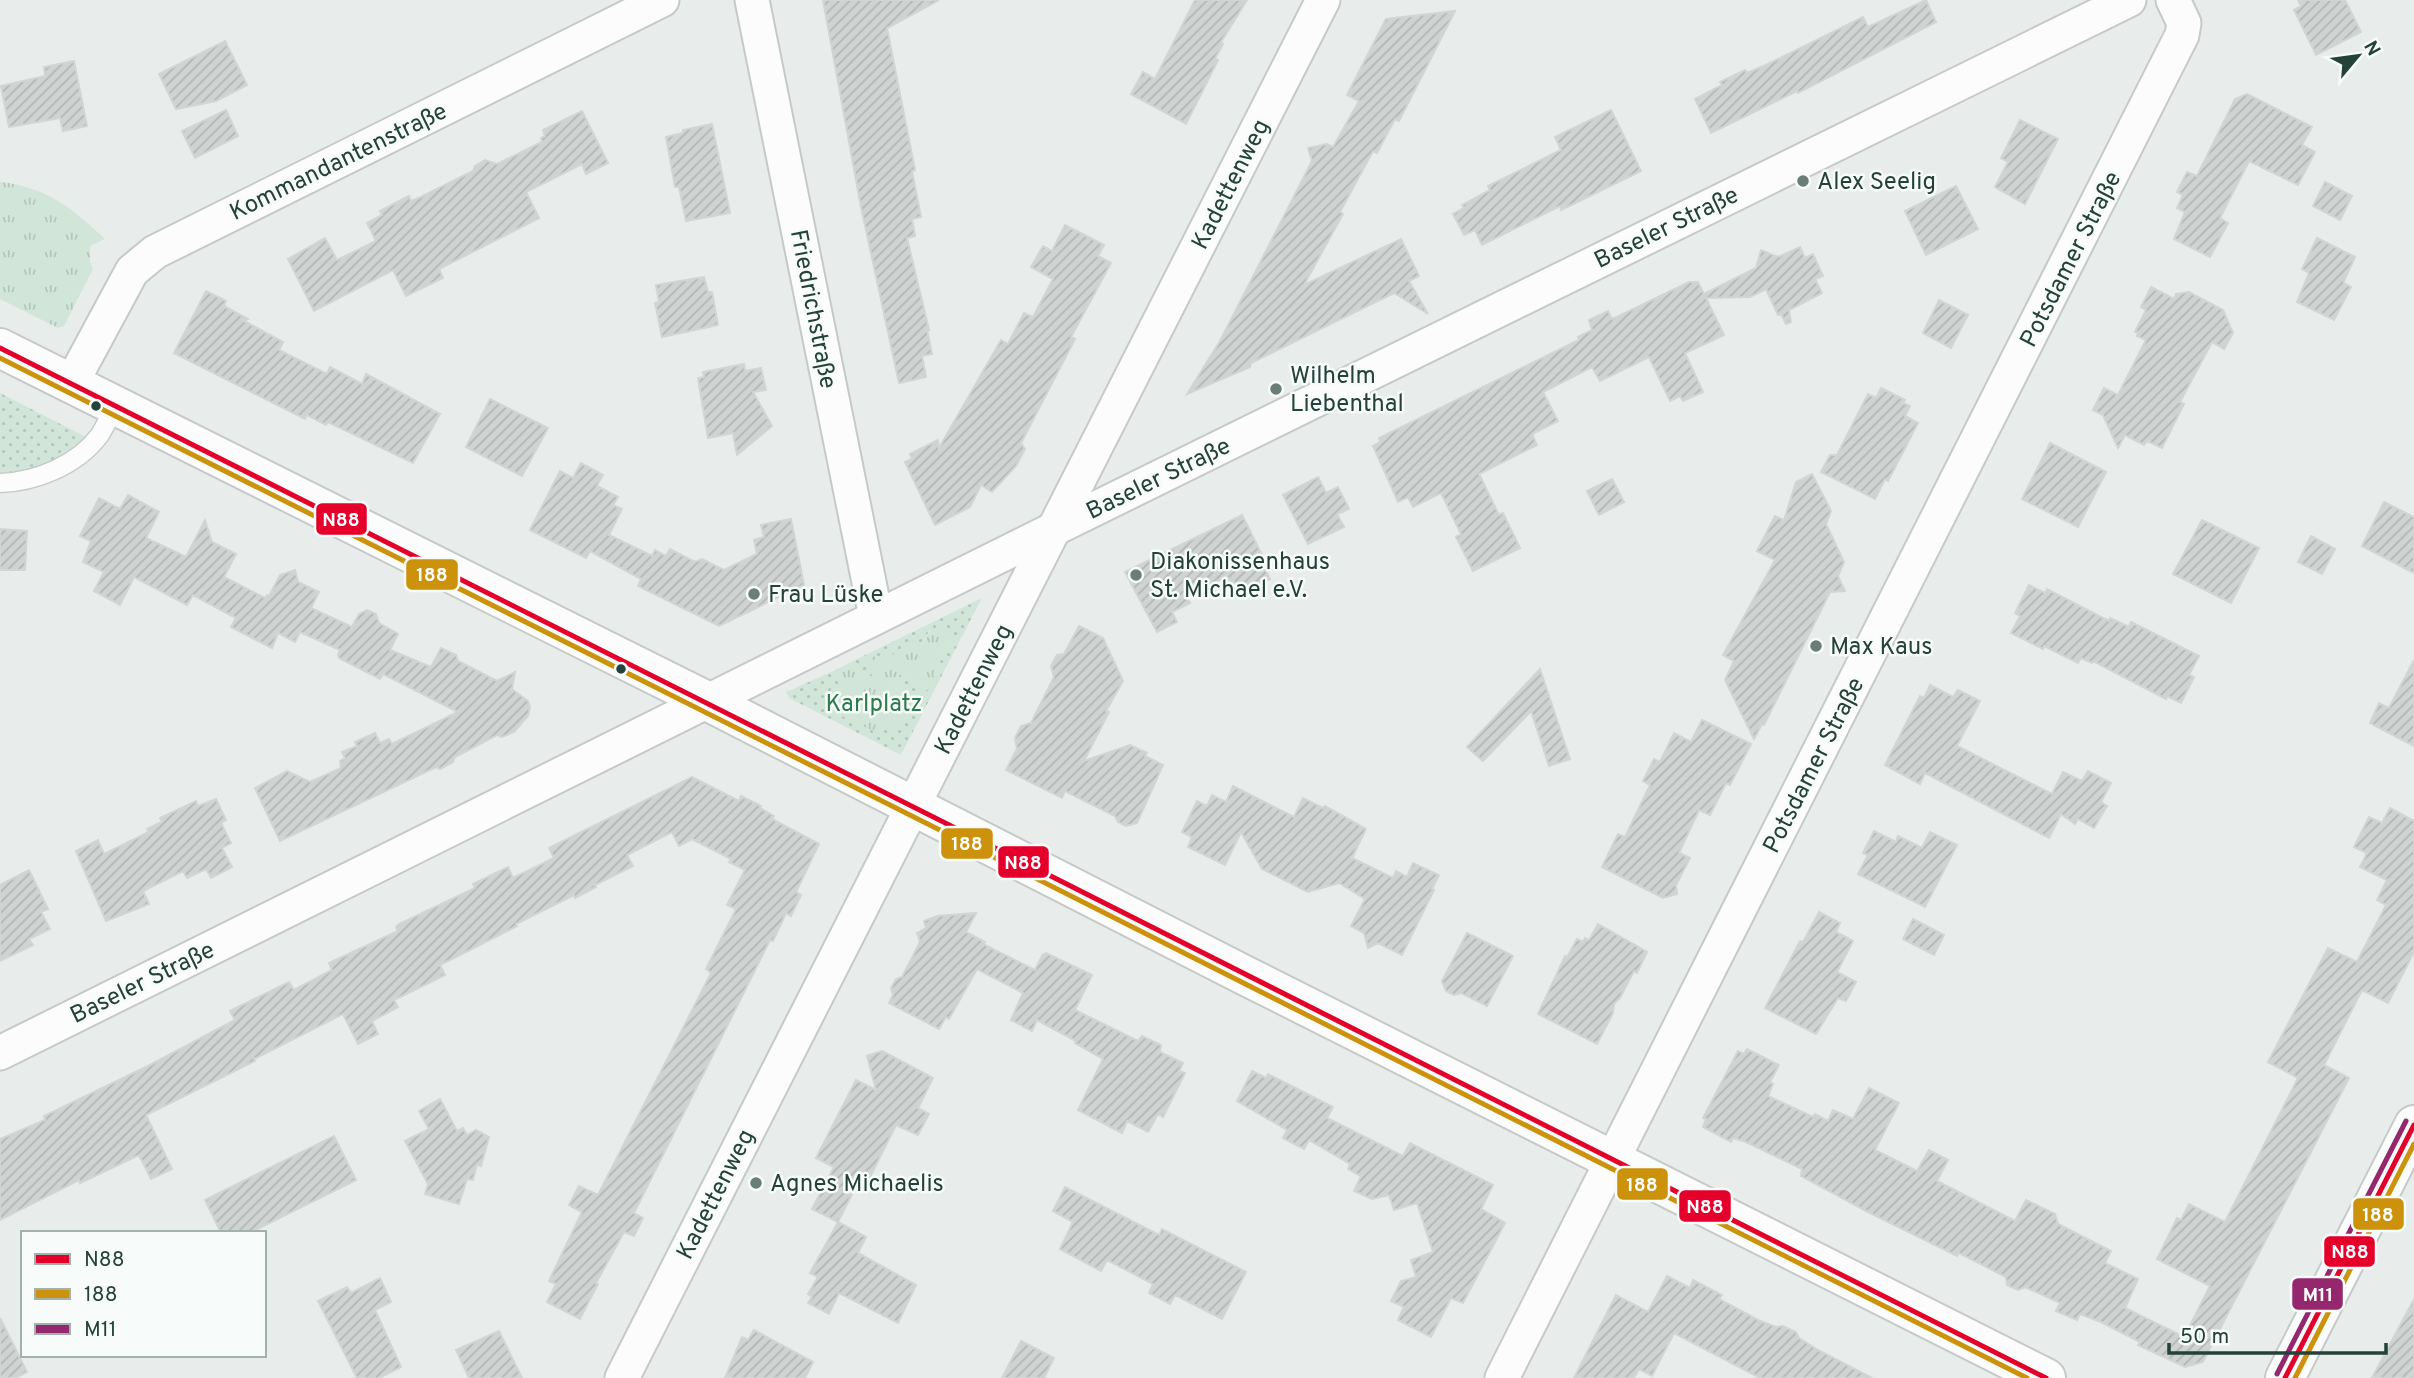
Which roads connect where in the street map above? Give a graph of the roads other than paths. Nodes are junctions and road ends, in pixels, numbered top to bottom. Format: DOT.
graph roads {
  1 [pos="662,0"];
  2 [pos="752,0"];
  3 [pos="1323,0"];
  4 [pos="2067,0"];
  5 [pos="2129,0"];
  6 [pos="2173,0"];
  7 [pos="2097,15"];
  8 [pos="0,348"];
  9 [pos="71,384"];
  10 [pos="115,406"];
  11 [pos="0,483"];
  12 [pos="1054,529"];
  13 [pos="876,617"];
  14 [pos="707,701"];
  15 [pos="913,806"];
  16 [pos="0,1053"];
  17 [pos="2414,1125"];
  18 [pos="1613,1161"];
  19 [pos="622,1378"];
  20 [pos="1502,1378"];
  21 [pos="2046,1378"];
  22 [pos="2286,1378"];
  1 -- 9 [label="street, Kommandantenstraße"];
  2 -- 13 [label="street, Friedrichstraße"];
  3 -- 12 [label="street, Kadettenweg"];
  4 -- 7 [label="street"];
  5 -- 7 [label="street, Baseler Straße"];
  6 -- 18 [label="street, Potsdamer Straße"];
  7 -- 12 [label="street, Baseler Straße"];
  8 -- 9 [label="street"];
  9 -- 10 [label="street"];
  10 -- 11 [label="lane"];
  10 -- 14 [label="street"];
  12 -- 13 [label="street, Baseler Straße"];
  12 -- 15 [label="street, Kadettenweg"];
  13 -- 14 [label="street, Baseler Straße"];
  14 -- 15 [label="street"];
  14 -- 16 [label="street, Baseler Straße"];
  15 -- 18 [label="street"];
  15 -- 19 [label="street, Kadettenweg"];
  17 -- 22 [label="street"];
  18 -- 20 [label="street, Potsdamer Straße"];
  18 -- 21 [label="street"];
}
